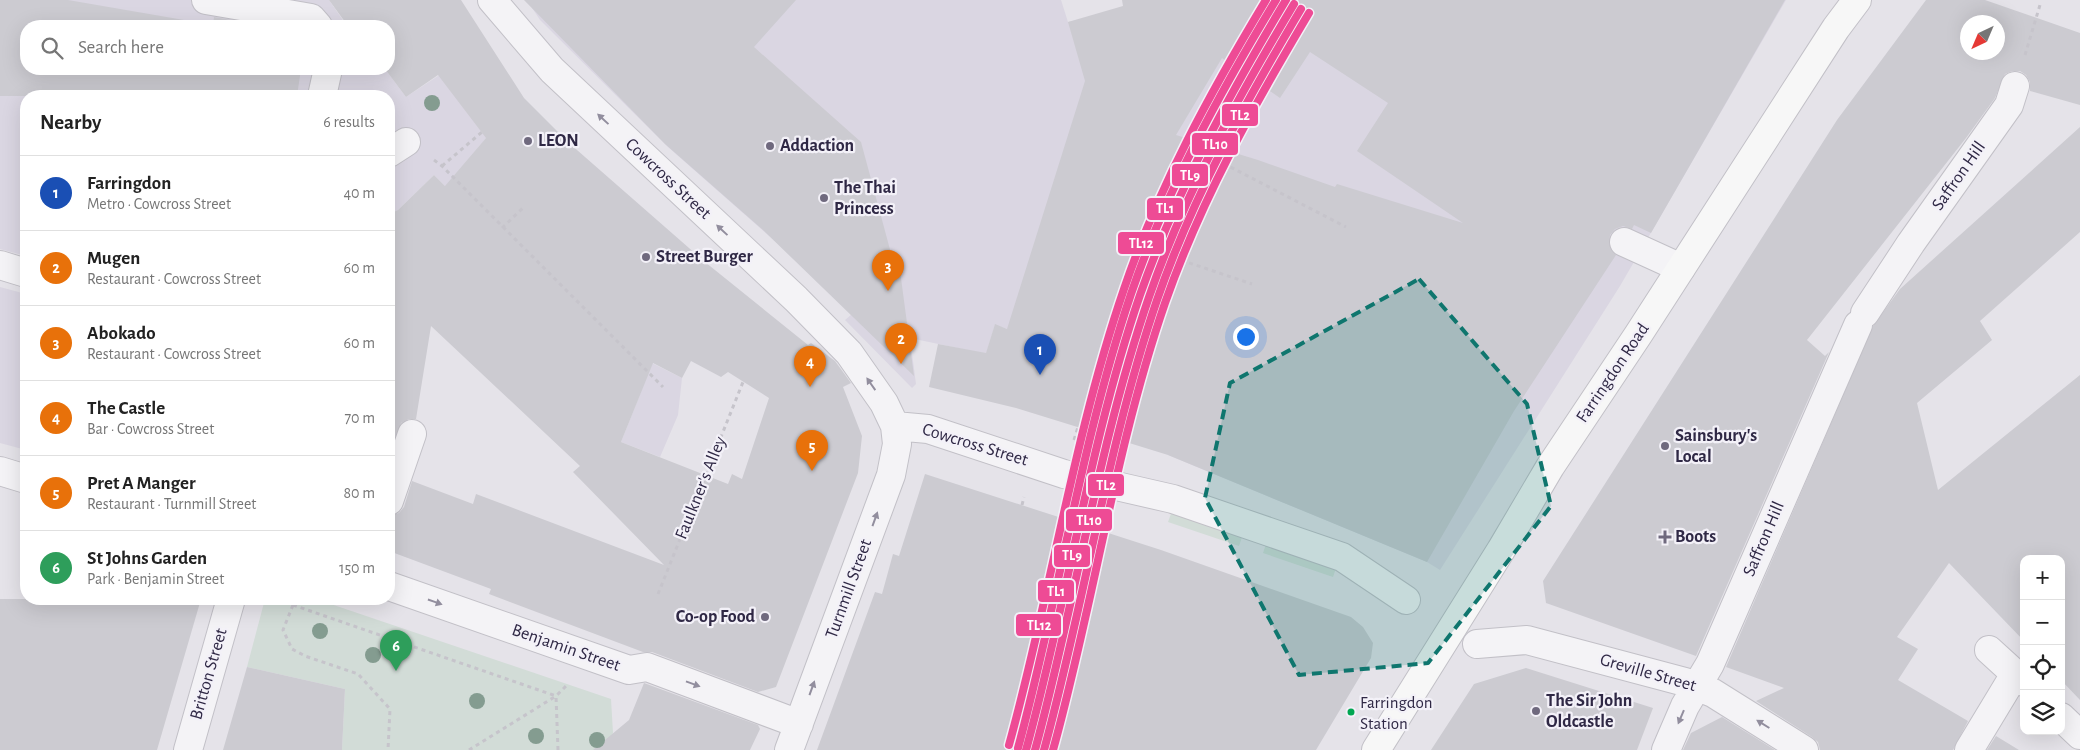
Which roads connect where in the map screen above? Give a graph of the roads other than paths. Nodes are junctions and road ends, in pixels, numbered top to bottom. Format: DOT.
graph roads {
  1 [pos="206,0"];
  2 [pos="492,0"];
  3 [pos="1857,0"];
  4 [pos="313,20"];
  5 [pos="327,75"];
  6 [pos="2015,86"];
  7 [pos="323,90"];
  8 [pos="1624,242"];
  9 [pos="0,265"];
  10 [pos="1681,268"];
  11 [pos="20,271"];
  12 [pos="895,426"];
  13 [pos="412,434"];
  14 [pos="0,471"];
  15 [pos="20,477"];
  16 [pos="395,484"];
  17 [pos="395,588"];
  18 [pos="1406,600"];
  19 [pos="228,605"];
  20 [pos="1477,644"];
  21 [pos="1989,650"];
  22 [pos="2019,678"];
  23 [pos="1697,686"];
  24 [pos="2065,721"];
  25 [pos="799,724"];
  26 [pos="2080,734"];
  27 [pos="188,750"];
  28 [pos="789,750"];
  29 [pos="1376,750"];
  30 [pos="1666,750"];
  31 [pos="1804,750"];
  32 [pos="1969,750"];
  1 -- 4 [label="street"];
  12 -- 2 [label="street, Cowcross Street, one-way"];
  3 -- 10 [label="main road, Farringdon Road"];
  5 -- 7 [label="street"];
  6 -- 23 [label="street, Saffron Hill"];
  8 -- 10 [label="street"];
  9 -- 11 [label="street"];
  10 -- 29 [label="main road, Farringdon Road"];
  12 -- 18 [label="street, Cowcross Street"];
  25 -- 12 [label="street, Turnmill Street, one-way"];
  13 -- 16 [label="street"];
  14 -- 15 [label="street"];
  17 -- 25 [label="street, Benjamin Street, one-way"];
  19 -- 27 [label="street, Britton Street"];
  20 -- 23 [label="street, Greville Street"];
  21 -- 22 [label="street"];
  22 -- 32 [label="street"];
  23 -- 30 [label="street, Saffron Hill, one-way"];
  31 -- 23 [label="street, Greville Street, one-way"];
  24 -- 26 [label="street"];
  25 -- 28 [label="street, Turnmill Street"];
}
